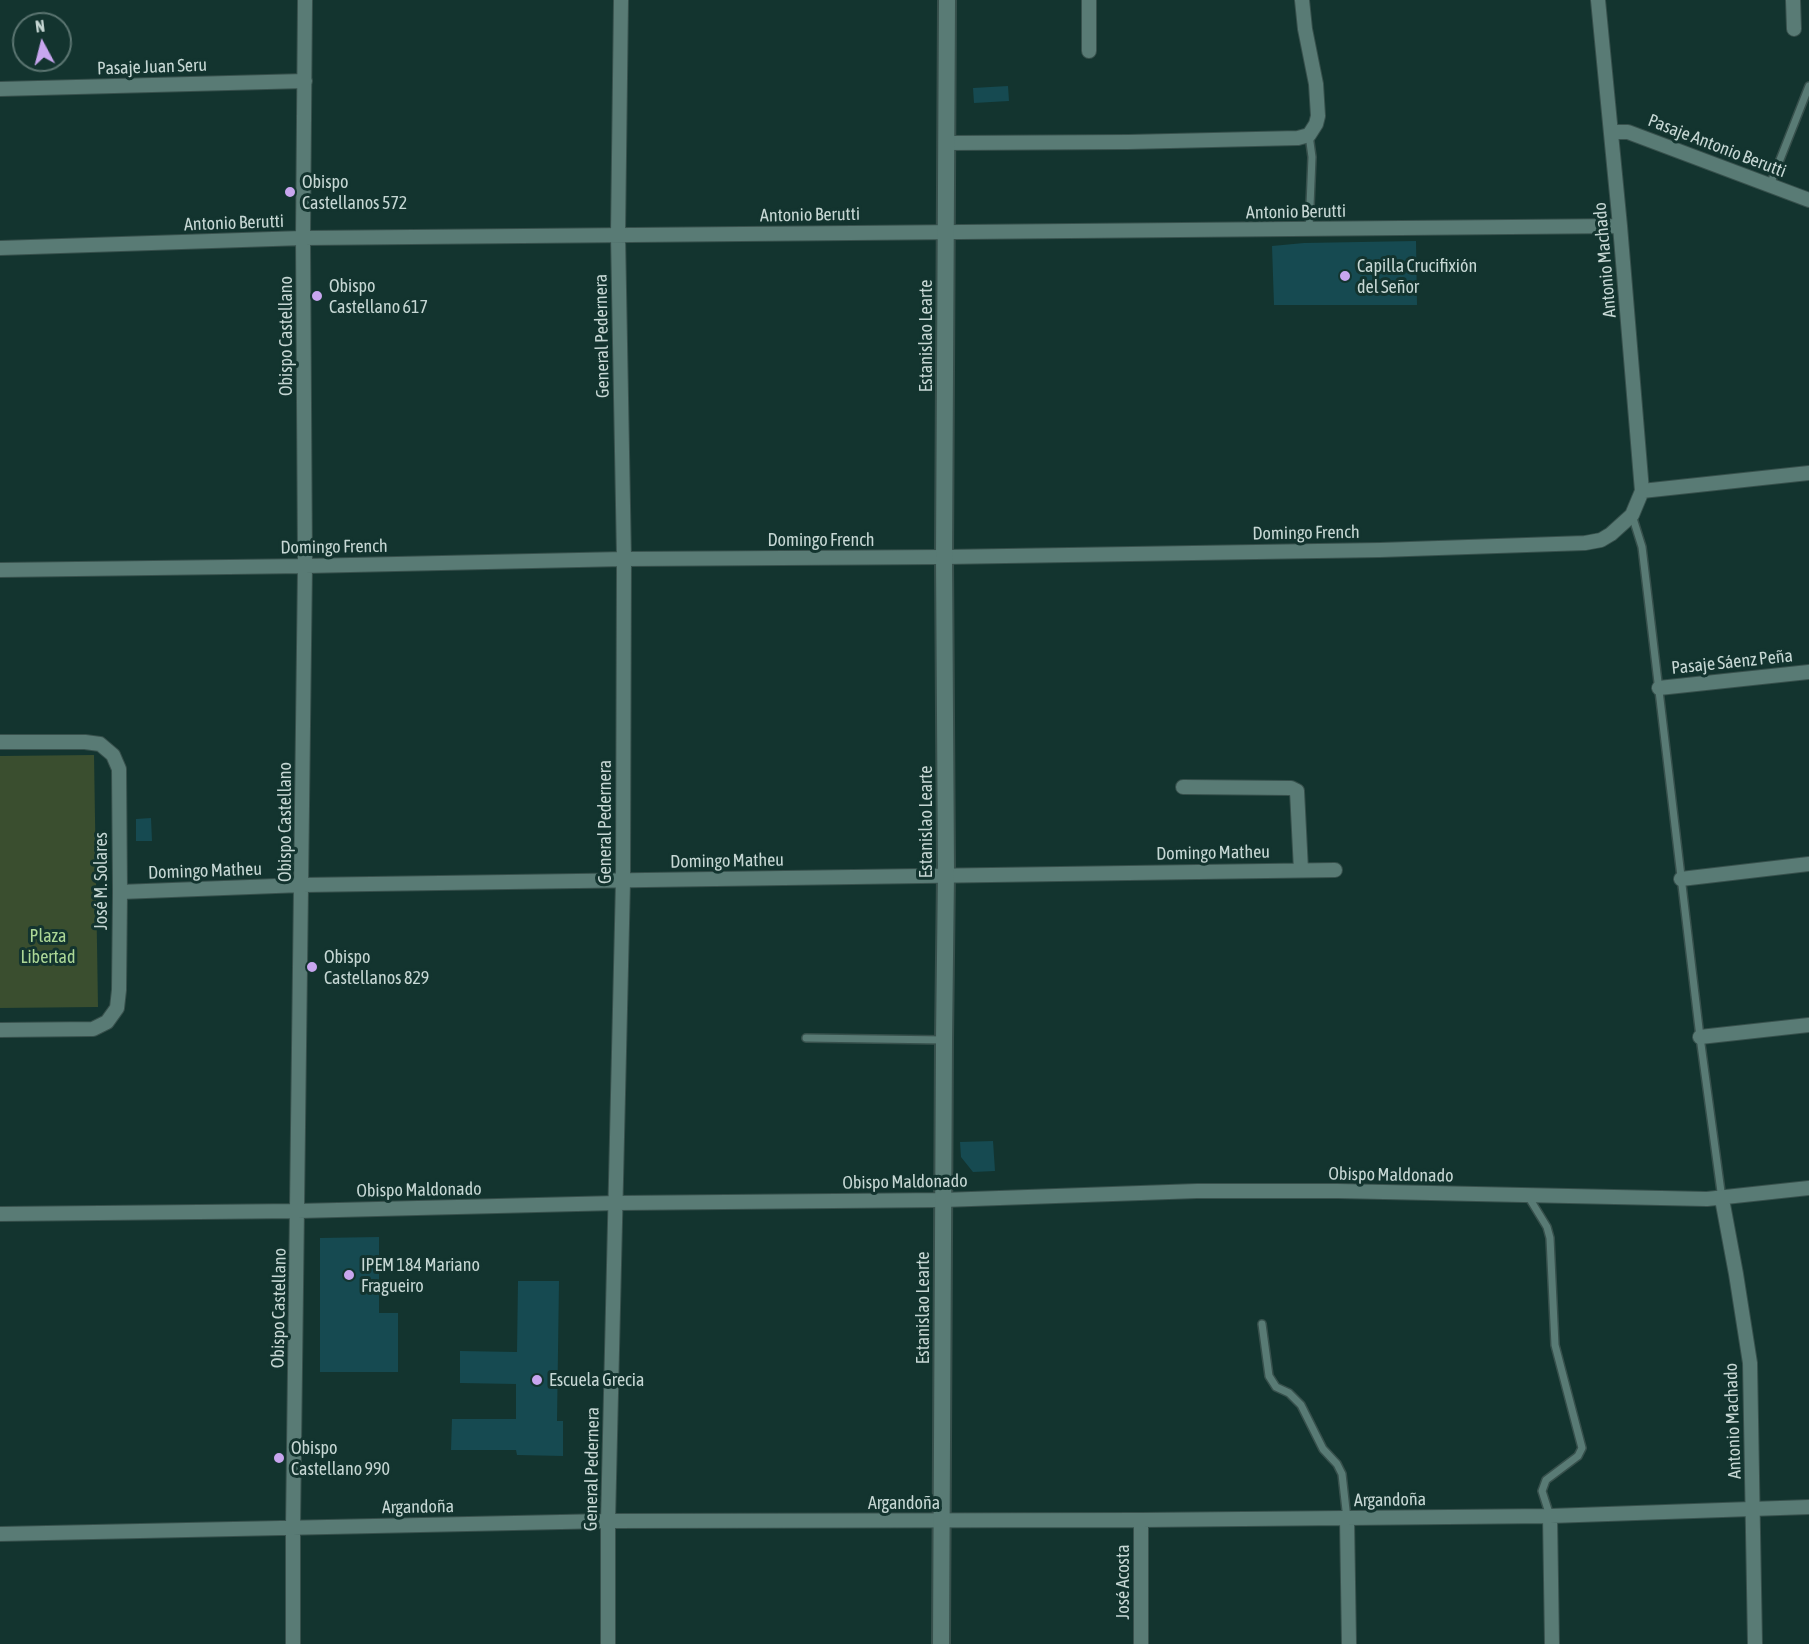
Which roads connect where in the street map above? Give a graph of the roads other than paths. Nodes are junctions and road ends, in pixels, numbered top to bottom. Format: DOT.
graph roads {
  1 [pos="305,0"];
  2 [pos="621,0"];
  3 [pos="947,0"];
  4 [pos="1089,0"];
  5 [pos="1302,0"];
  6 [pos="1598,0"];
  7 [pos="1792,0"];
  8 [pos="1794,29"];
  9 [pos="1089,51"];
  10 [pos="305,81"];
  11 [pos="1809,86"];
  12 [pos="0,89"];
  13 [pos="1611,132"];
  14 [pos="1309,135"];
  15 [pos="946,143"];
  16 [pos="1770,185"];
  17 [pos="1809,200"];
  18 [pos="1620,226"];
  19 [pos="1309,230"];
  20 [pos="946,232"];
  21 [pos="618,235"];
  22 [pos="303,238"];
  23 [pos="0,248"];
  24 [pos="1809,473"];
  25 [pos="1642,491"];
  26 [pos="1632,515"];
  27 [pos="944,557"];
  28 [pos="624,559"];
  29 [pos="305,566"];
  30 [pos="0,570"];
  31 [pos="1809,672"];
  32 [pos="1659,688"];
  33 [pos="0,742"];
  34 [pos="1183,787"];
  35 [pos="1809,864"];
  36 [pos="1301,870"];
  37 [pos="1335,870"];
  38 [pos="946,874"];
  39 [pos="1681,879"];
  40 [pos="623,881"];
  41 [pos="302,885"];
  42 [pos="120,892"];
  43 [pos="1809,1025"];
  44 [pos="0,1030"];
  45 [pos="1700,1037"];
  46 [pos="806,1038"];
  47 [pos="944,1040"];
  48 [pos="1809,1188"];
  49 [pos="1528,1196"];
  50 [pos="1722,1199"];
  51 [pos="943,1200"];
  52 [pos="616,1203"];
  53 [pos="298,1210"];
  54 [pos="0,1214"];
  55 [pos="1262,1324"];
  56 [pos="1809,1507"];
  57 [pos="1754,1510"];
  58 [pos="1550,1516"];
  59 [pos="1347,1519"];
  60 [pos="1141,1520"];
  61 [pos="608,1521"];
  62 [pos="942,1521"];
  63 [pos="293,1528"];
  64 [pos="0,1534"];
  65 [pos="293,1644"];
  66 [pos="608,1644"];
  67 [pos="941,1644"];
  68 [pos="1141,1644"];
  69 [pos="1349,1644"];
  70 [pos="1552,1644"];
  71 [pos="1755,1644"];
  1 -- 10 [label="street, Obispo Castellano"];
  2 -- 21 [label="street, General Pedernera"];
  3 -- 15 [label="street, Estanislao Learte"];
  4 -- 9 [label="street"];
  5 -- 14 [label="street"];
  6 -- 13 [label="street, Antonio Machado"];
  7 -- 8 [label="street"];
  10 -- 12 [label="street, Pasaje Juan Seru"];
  10 -- 22 [label="street, Obispo Castellano"];
  11 -- 16 [label="lane"];
  13 -- 16 [label="street, Pasaje Antonio Berutti"];
  13 -- 18 [label="street, Antonio Machado"];
  14 -- 15 [label="street"];
  14 -- 19 [label="lane"];
  15 -- 20 [label="street, Estanislao Learte"];
  16 -- 17 [label="street, Pasaje Antonio Berutti"];
  18 -- 19 [label="street, Antonio Berutti"];
  18 -- 25 [label="street, Antonio Machado"];
  19 -- 20 [label="street, Antonio Berutti"];
  20 -- 21 [label="street, Antonio Berutti"];
  20 -- 27 [label="street, Estanislao Learte"];
  21 -- 22 [label="street, Antonio Berutti"];
  21 -- 28 [label="street, General Pedernera"];
  22 -- 23 [label="street, Antonio Berutti"];
  22 -- 29 [label="street, Obispo Castellano"];
  24 -- 25 [label="street"];
  25 -- 26 [label="street, Antonio Machado"];
  26 -- 27 [label="street, Domingo French"];
  26 -- 32 [label="lane"];
  27 -- 28 [label="street, Domingo French"];
  27 -- 38 [label="street, Estanislao Learte"];
  28 -- 29 [label="street, Domingo French"];
  28 -- 40 [label="street, General Pedernera"];
  29 -- 30 [label="street, Domingo French"];
  29 -- 41 [label="street, Obispo Castellano"];
  31 -- 32 [label="street, Pasaje Sáenz Peña"];
  32 -- 39 [label="lane"];
  33 -- 42 [label="street, José M. Solares"];
  34 -- 36 [label="street"];
  35 -- 39 [label="street"];
  36 -- 37 [label="street, Domingo Matheu"];
  36 -- 38 [label="street, Domingo Matheu"];
  38 -- 40 [label="street, Domingo Matheu"];
  38 -- 47 [label="street, Estanislao Learte"];
  39 -- 45 [label="lane"];
  40 -- 41 [label="street, Domingo Matheu"];
  40 -- 52 [label="street, General Pedernera"];
  41 -- 42 [label="street, Domingo Matheu"];
  41 -- 53 [label="street, Obispo Castellano"];
  42 -- 44 [label="street, José M. Solares"];
  43 -- 45 [label="street"];
  45 -- 50 [label="lane"];
  46 -- 47 [label="lane"];
  47 -- 51 [label="street, Estanislao Learte"];
  48 -- 50 [label="street, Obispo Maldonado"];
  49 -- 50 [label="street, Obispo Maldonado"];
  49 -- 51 [label="street, Obispo Maldonado"];
  49 -- 58 [label="lane"];
  50 -- 57 [label="street, Antonio Machado"];
  51 -- 52 [label="street, Obispo Maldonado"];
  51 -- 62 [label="street, Estanislao Learte"];
  52 -- 53 [label="street, Obispo Maldonado"];
  52 -- 61 [label="street, General Pedernera"];
  53 -- 54 [label="street, Obispo Maldonado"];
  53 -- 63 [label="street, Obispo Castellano"];
  55 -- 59 [label="lane"];
  56 -- 57 [label="street, Argandoña"];
  57 -- 58 [label="street, Argandoña"];
  57 -- 71 [label="street, Antonio Machado"];
  58 -- 59 [label="street, Argandoña"];
  58 -- 70 [label="street"];
  59 -- 60 [label="street, Argandoña"];
  59 -- 69 [label="street"];
  60 -- 62 [label="street, Argandoña"];
  60 -- 68 [label="street, José Acosta"];
  61 -- 62 [label="street, Argandoña"];
  61 -- 63 [label="street, Argandoña"];
  61 -- 66 [label="street, General Pedernera"];
  62 -- 67 [label="street, Estanislao Learte"];
  63 -- 64 [label="street, Argandoña"];
  63 -- 65 [label="street, Obispo Castellano"];
}
